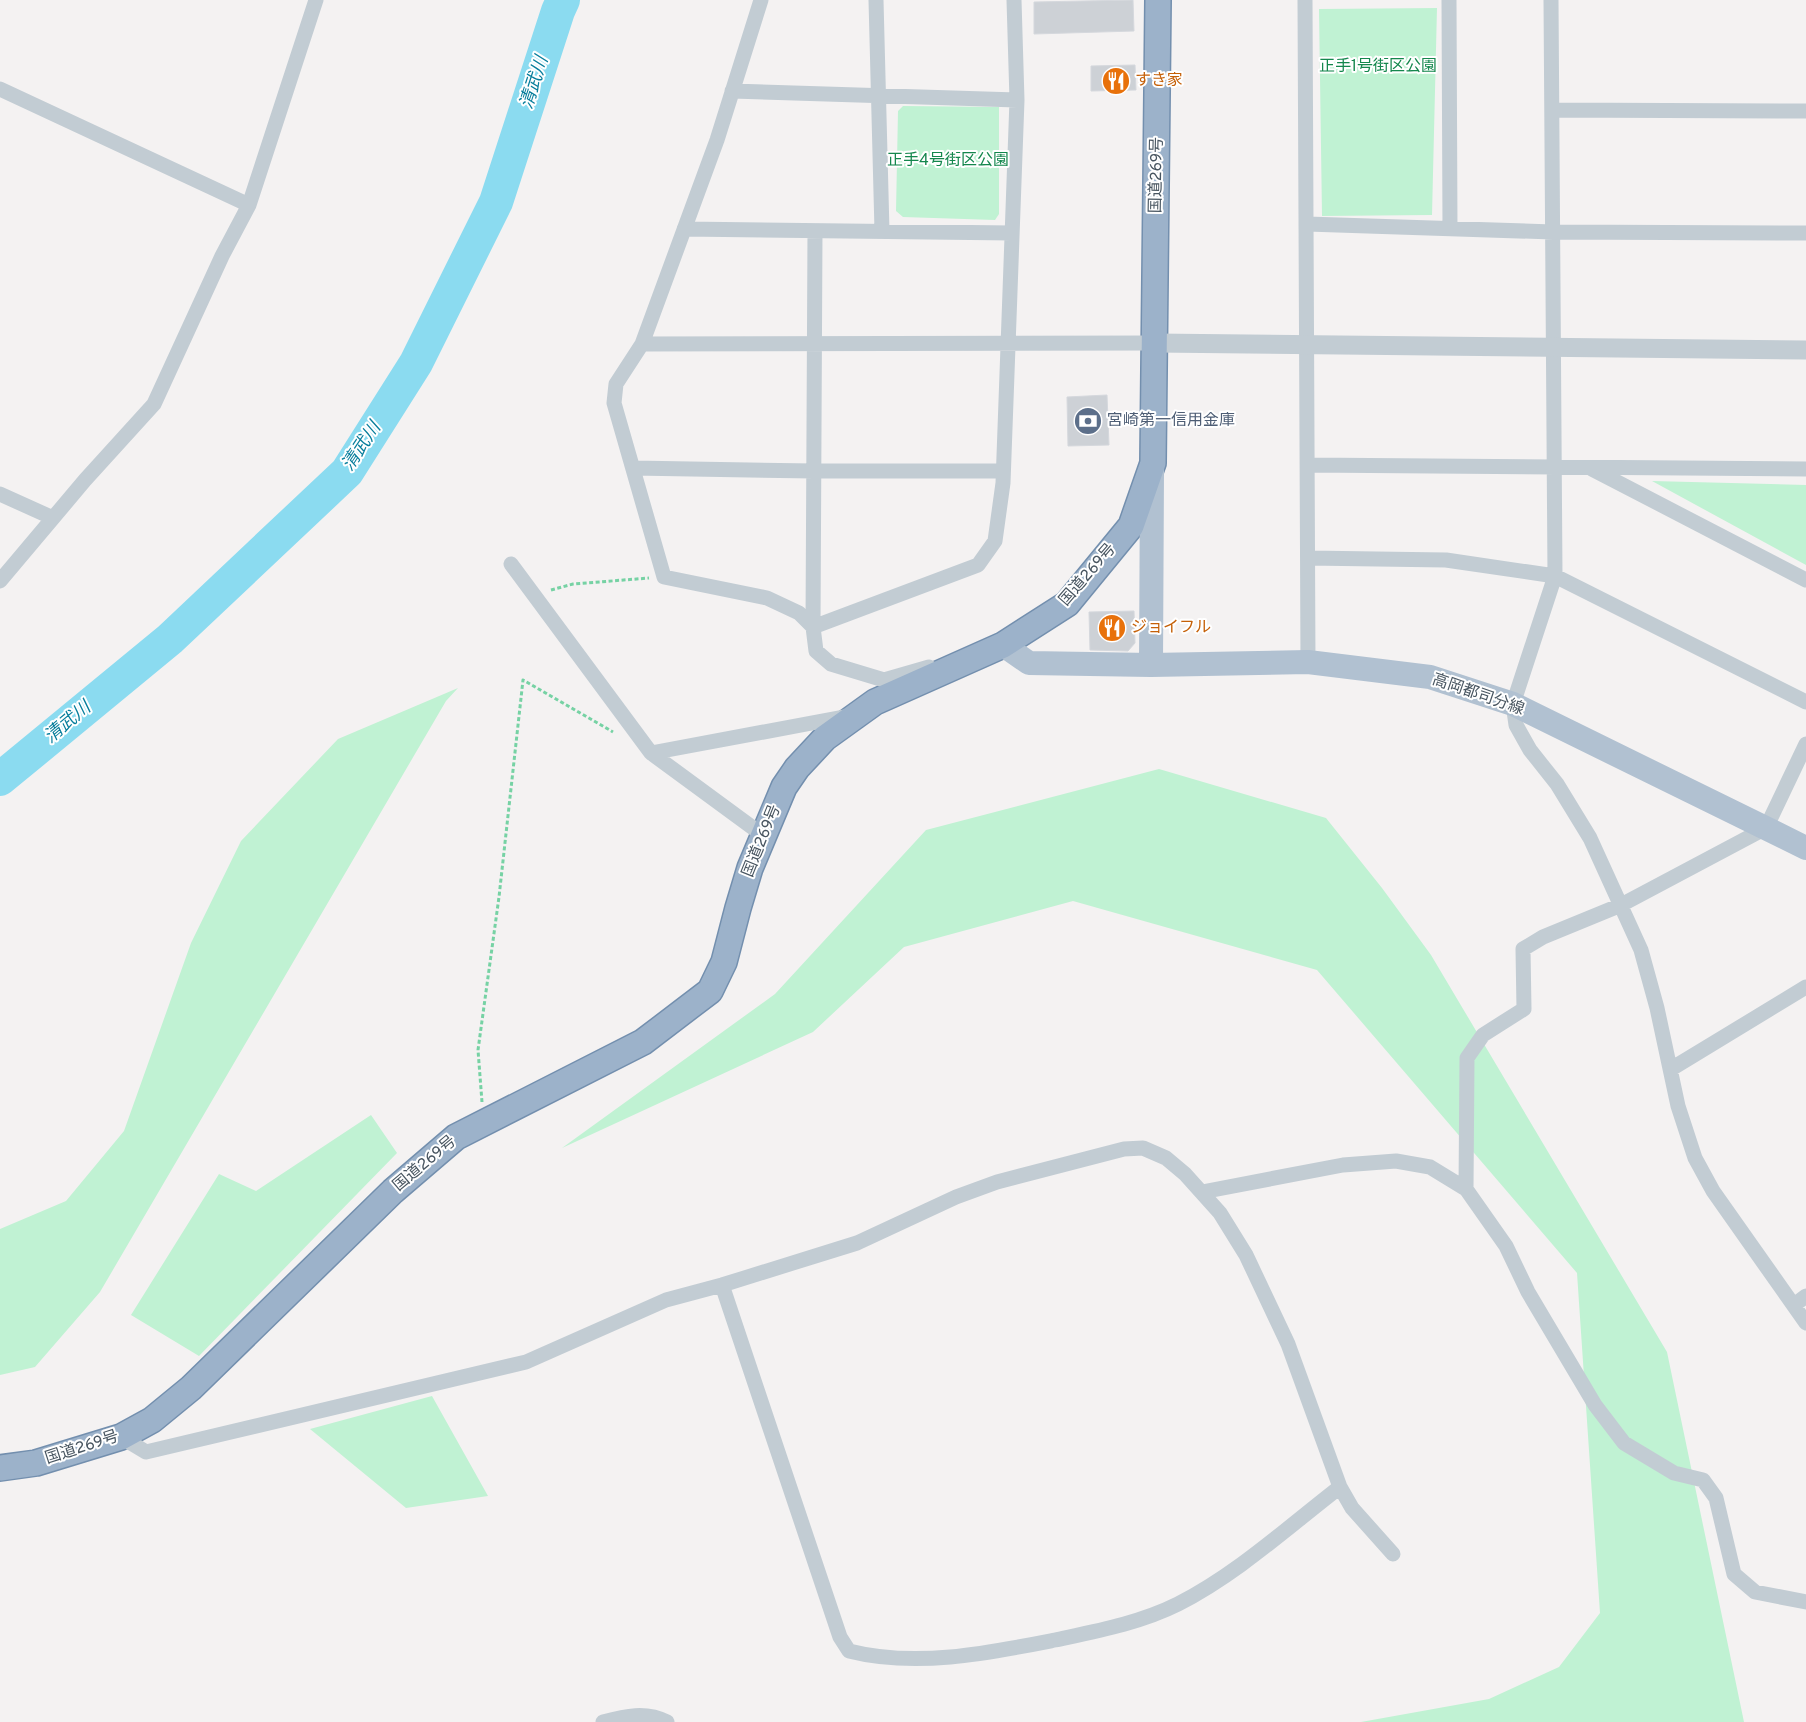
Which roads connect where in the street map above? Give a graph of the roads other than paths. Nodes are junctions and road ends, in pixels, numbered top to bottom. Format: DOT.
graph roads {
  1 [pos="316,0"];
  2 [pos="761,0"];
  3 [pos="876,0"];
  4 [pos="1014,0"];
  5 [pos="1158,0"];
  6 [pos="1305,0"];
  7 [pos="1448,0"];
  8 [pos="1551,0"];
  9 [pos="0,89"];
  10 [pos="732,91"];
  11 [pos="878,96"];
  12 [pos="1017,100"];
  13 [pos="1552,110"];
  14 [pos="1806,111"];
  15 [pos="249,205"];
  16 [pos="1307,224"];
  17 [pos="1450,228"];
  18 [pos="684,229"];
  19 [pos="816,230"];
  20 [pos="882,231"];
  21 [pos="1552,232"];
  22 [pos="1012,233"];
  23 [pos="1806,233"];
  24 [pos="1008,343"];
  25 [pos="1155,343"];
  26 [pos="642,344"];
  27 [pos="815,344"];
  28 [pos="1308,345"];
  29 [pos="1554,347"];
  30 [pos="1806,350"];
  31 [pos="1152,463"];
  32 [pos="1308,465"];
  33 [pos="1554,467"];
  34 [pos="1588,467"];
  35 [pos="633,468"];
  36 [pos="1806,469"];
  37 [pos="814,471"];
  38 [pos="1003,472"];
  39 [pos="0,494"];
  40 [pos="52,518"];
  41 [pos="1308,558"];
  42 [pos="511,564"];
  43 [pos="1555,576"];
  44 [pos="0,580"];
  45 [pos="1806,580"];
  46 [pos="813,627"];
  47 [pos="1003,645"];
  48 [pos="1308,662"];
  49 [pos="1150,665"];
  50 [pos="1806,702"];
  51 [pos="1513,704"];
  52 [pos="858,714"];
  53 [pos="1806,744"];
  54 [pos="651,753"];
  55 [pos="1766,828"];
  56 [pos="764,836"];
  57 [pos="1806,848"];
  58 [pos="1621,905"];
  59 [pos="1806,987"];
  60 [pos="1671,1069"];
  61 [pos="1466,1189"];
  62 [pos="1202,1192"];
  63 [pos="722,1285"];
  64 [pos="1806,1296"];
  65 [pos="1794,1305"];
  66 [pos="1806,1323"];
  67 [pos="121,1437"];
  68 [pos="0,1468"];
  69 [pos="1340,1487"];
  70 [pos="1392,1554"];
  71 [pos="1806,1602"];
  72 [pos="603,1722"];
  73 [pos="667,1722"];
  1 -- 15 [label="street"];
  2 -- 10 [label="street"];
  3 -- 11 [label="street"];
  4 -- 12 [label="street"];
  5 -- 25 [label="highway, 国道269号"];
  6 -- 16 [label="street"];
  7 -- 17 [label="street"];
  8 -- 13 [label="street"];
  9 -- 15 [label="street"];
  10 -- 11 [label="street"];
  10 -- 18 [label="street"];
  11 -- 12 [label="street"];
  11 -- 20 [label="street"];
  12 -- 22 [label="street"];
  13 -- 14 [label="street"];
  13 -- 21 [label="street"];
  15 -- 40 [label="street"];
  16 -- 17 [label="street"];
  16 -- 28 [label="street"];
  17 -- 21 [label="street"];
  18 -- 19 [label="street"];
  18 -- 26 [label="street"];
  19 -- 20 [label="street"];
  19 -- 27 [label="street"];
  20 -- 22 [label="street"];
  21 -- 23 [label="street"];
  21 -- 29 [label="street"];
  22 -- 24 [label="street"];
  24 -- 25 [label="street"];
  24 -- 27 [label="street"];
  24 -- 38 [label="street"];
  25 -- 28 [label="street"];
  25 -- 31 [label="highway, 国道269号"];
  26 -- 27 [label="street"];
  26 -- 35 [label="street"];
  27 -- 37 [label="street"];
  28 -- 29 [label="street"];
  28 -- 32 [label="street"];
  29 -- 30 [label="street"];
  29 -- 33 [label="street"];
  31 -- 47 [label="highway, 国道269号"];
  31 -- 49 [label="main road"];
  32 -- 33 [label="street"];
  32 -- 41 [label="street"];
  33 -- 34 [label="street"];
  33 -- 43 [label="street"];
  34 -- 36 [label="street"];
  34 -- 45 [label="street"];
  35 -- 37 [label="street"];
  35 -- 46 [label="street"];
  37 -- 38 [label="street"];
  37 -- 46 [label="street"];
  38 -- 46 [label="street"];
  39 -- 40 [label="street"];
  40 -- 44 [label="street"];
  41 -- 43 [label="street"];
  41 -- 48 [label="street"];
  42 -- 54 [label="street"];
  43 -- 50 [label="street"];
  43 -- 51 [label="street"];
  46 -- 47 [label="street"];
  47 -- 49 [label="main road, 高岡都司分線"];
  47 -- 52 [label="highway, 国道269号"];
  48 -- 49 [label="main road, 高岡都司分線"];
  48 -- 51 [label="main road, 高岡都司分線"];
  51 -- 55 [label="main road, 高岡都司分線"];
  51 -- 58 [label="street"];
  52 -- 54 [label="street"];
  52 -- 56 [label="highway, 国道269号"];
  53 -- 55 [label="street"];
  54 -- 56 [label="street"];
  55 -- 57 [label="main road, 高岡都司分線"];
  55 -- 58 [label="street"];
  56 -- 67 [label="highway, 国道269号"];
  58 -- 60 [label="street"];
  58 -- 61 [label="street"];
  59 -- 60 [label="street"];
  60 -- 65 [label="street"];
  61 -- 62 [label="street"];
  61 -- 71 [label="street"];
  62 -- 63 [label="street"];
  62 -- 69 [label="street"];
  63 -- 67 [label="street"];
  63 -- 69 [label="street"];
  64 -- 65 [label="street"];
  65 -- 66 [label="street"];
  67 -- 68 [label="highway, 国道269号"];
  69 -- 70 [label="street"];
  72 -- 73 [label="street"];
}
